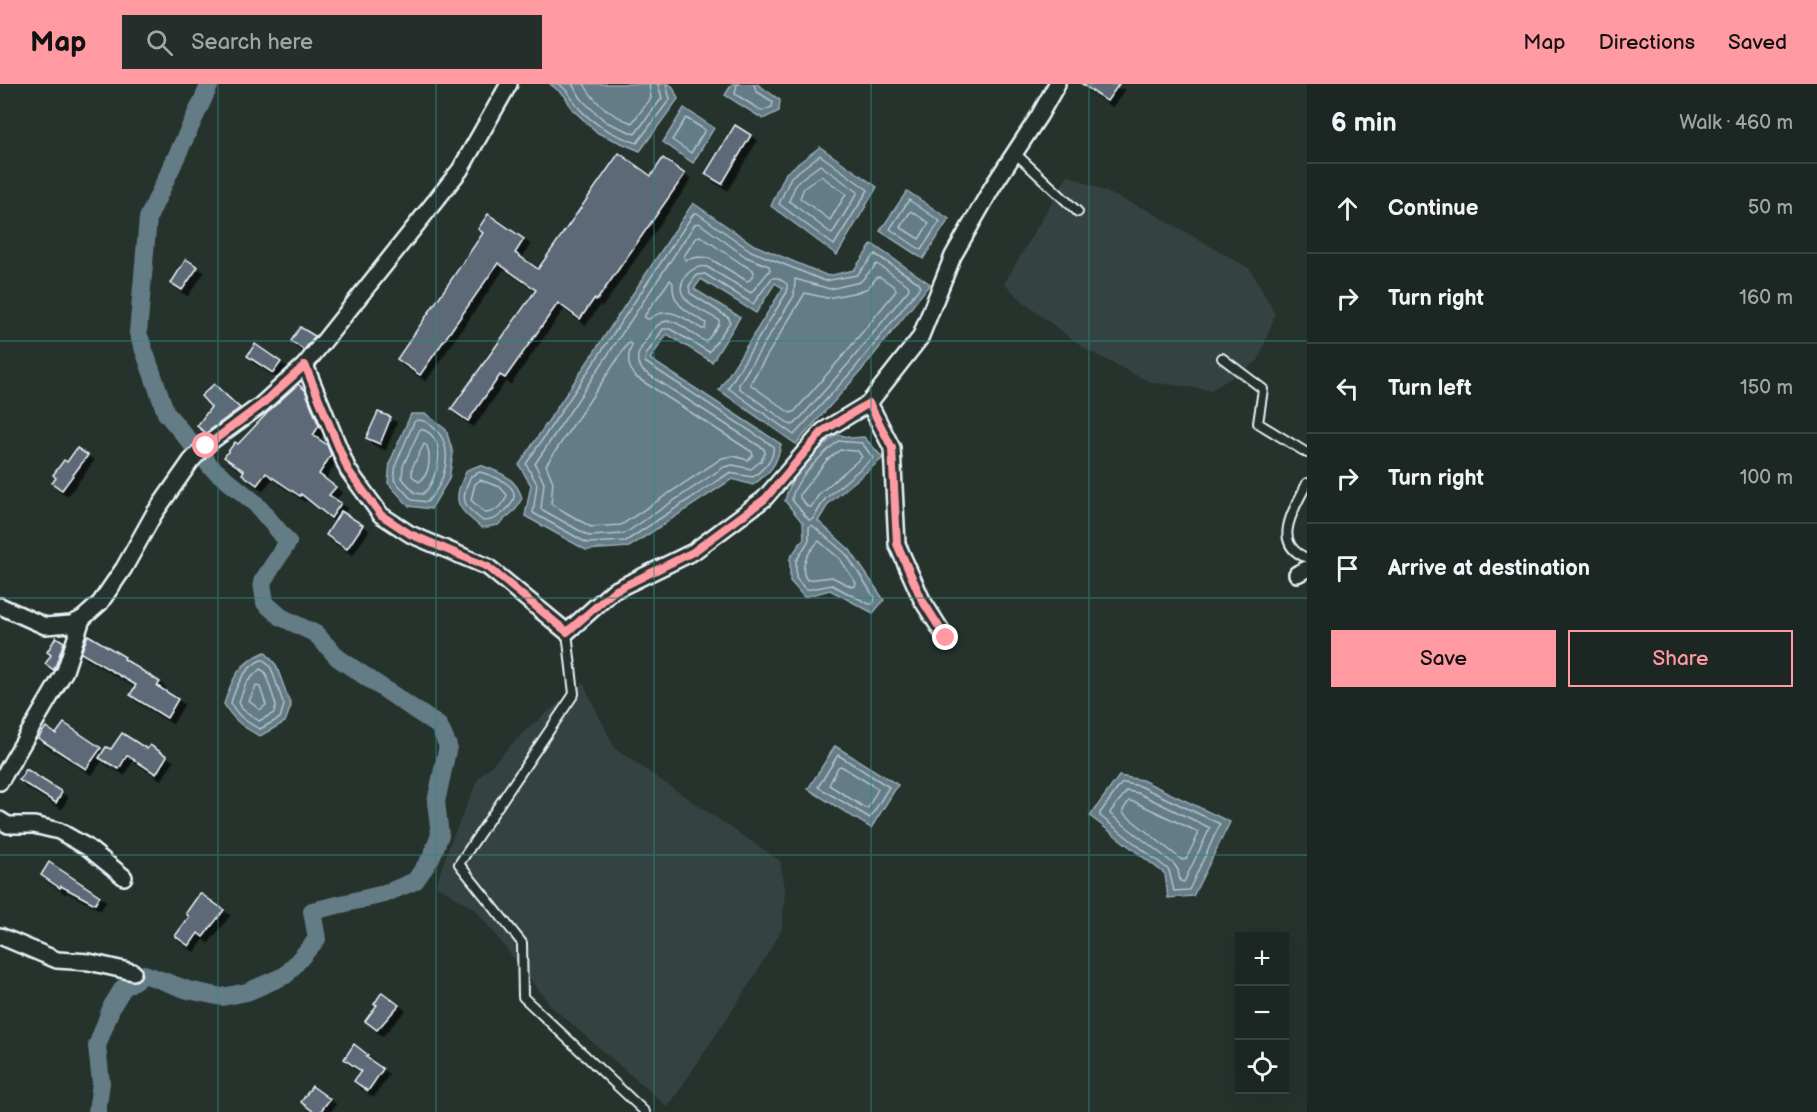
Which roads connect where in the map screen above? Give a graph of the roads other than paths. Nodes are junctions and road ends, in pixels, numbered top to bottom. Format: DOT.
graph roads {
  1 [pos="509,84"];
  2 [pos="1057,84"];
  3 [pos="1015,153"];
  4 [pos="1078,212"];
  5 [pos="1222,358"];
  6 [pos="305,365"];
  7 [pos="869,403"];
  8 [pos="1307,453"];
  9 [pos="1307,483"];
  10 [pos="1307,558"];
  11 [pos="0,606"];
  12 [pos="82,619"];
  13 [pos="567,632"];
  14 [pos="946,638"];
  15 [pos="0,782"];
  16 [pos="0,820"];
  17 [pos="124,877"];
  18 [pos="0,936"];
  19 [pos="133,972"];
  20 [pos="645,1112"];
  1 -- 6 [label="street"];
  2 -- 3 [label="street"];
  3 -- 4 [label="lane"];
  3 -- 7 [label="street"];
  5 -- 8 [label="lane"];
  6 -- 12 [label="street"];
  6 -- 13 [label="street"];
  7 -- 13 [label="street"];
  7 -- 14 [label="street"];
  9 -- 10 [label="lane"];
  11 -- 12 [label="street"];
  12 -- 15 [label="street"];
  13 -- 20 [label="lane"];
  16 -- 17 [label="street"];
  18 -- 19 [label="street"];
}
